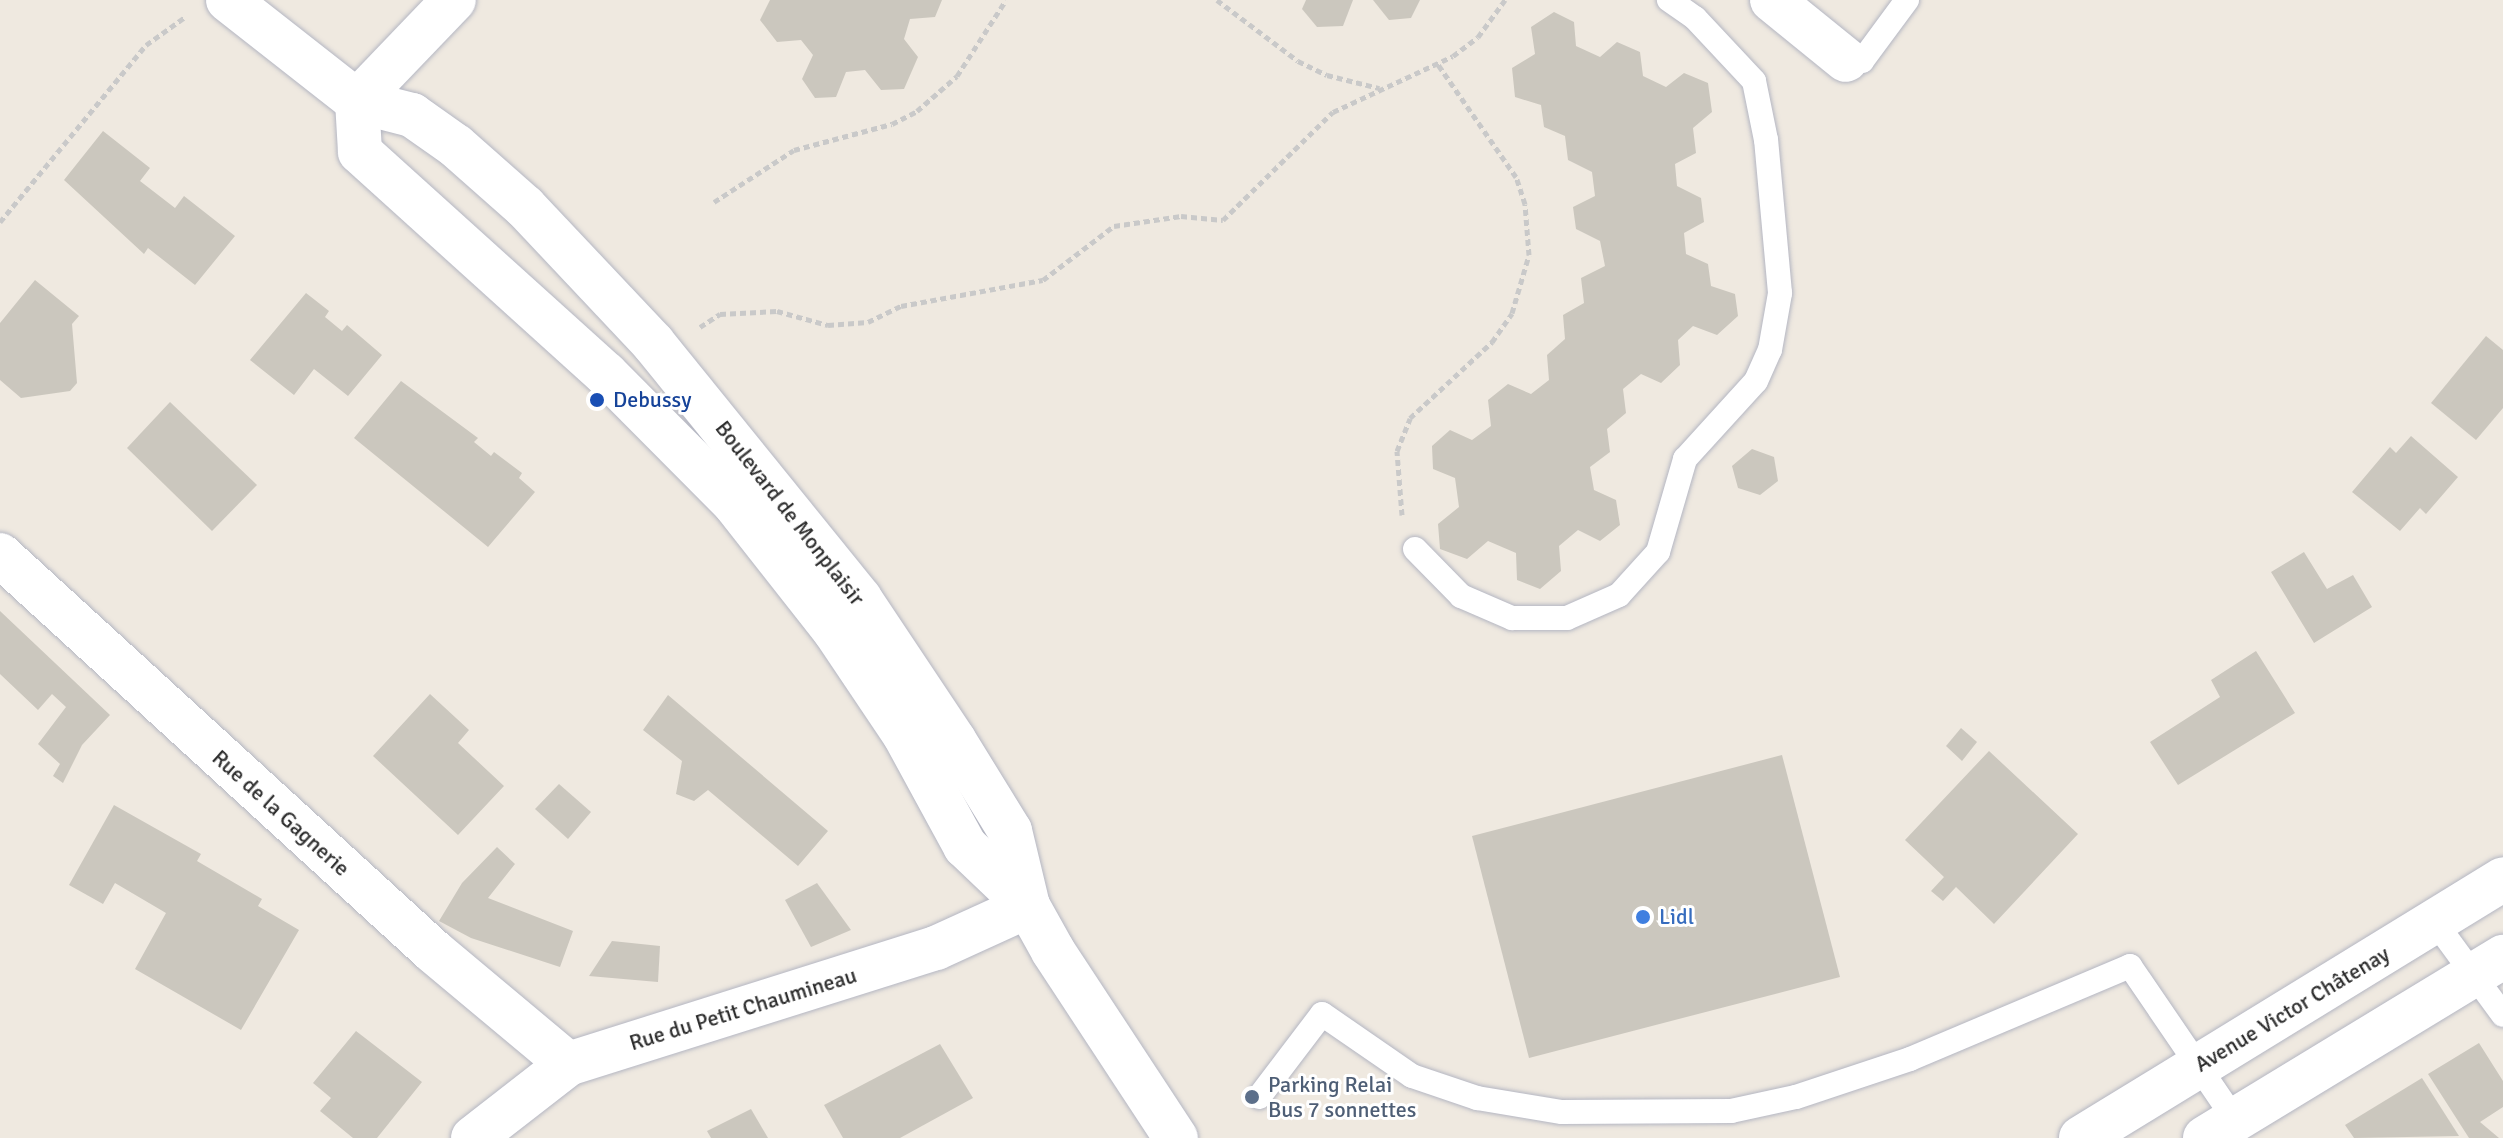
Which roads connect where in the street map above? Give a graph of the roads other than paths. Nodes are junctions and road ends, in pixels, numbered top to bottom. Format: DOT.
graph roads {
  1 [pos="454,0"];
  2 [pos="1669,0"];
  3 [pos="1772,0"];
  4 [pos="1907,0"];
  5 [pos="212,4"];
  6 [pos="1846,60"];
  7 [pos="357,101"];
  8 [pos="1415,549"];
  9 [pos="0,555"];
  10 [pos="2503,879"];
  11 [pos="1028,906"];
  12 [pos="2435,922"];
  13 [pos="2488,966"];
  14 [pos="2503,1015"];
  15 [pos="568,1064"];
  16 [pos="2198,1066"];
  17 [pos="1259,1097"];
  18 [pos="2220,1129"];
  19 [pos="473,1138"];
  20 [pos="1176,1138"];
  21 [pos="2081,1138"];
  1 -- 7 [label="main road"];
  2 -- 8 [label="lane"];
  3 -- 6 [label="main road"];
  4 -- 6 [label="lane"];
  5 -- 7 [label="main road, Boulevard de Monplaisir"];
  7 -- 11 [label="main road, Boulevard de Monplaisir"];
  7 -- 11 [label="main road, Boulevard de Monplaisir"];
  9 -- 15 [label="main road, Rue de la Gagnerie"];
  10 -- 12 [label="main road, Avenue Victor Châtenay"];
  11 -- 15 [label="main road, Rue du Petit Chaumineau"];
  11 -- 20 [label="main road, Boulevard de Monplaisir"];
  12 -- 13 [label="lane"];
  12 -- 16 [label="main road, Avenue Victor Châtenay"];
  13 -- 14 [label="lane"];
  13 -- 18 [label="main road"];
  15 -- 19 [label="main road, Rue du Petit Chaumineau"];
  16 -- 17 [label="lane"];
  16 -- 18 [label="lane"];
  16 -- 21 [label="main road, Avenue Victor Châtenay"];
}
